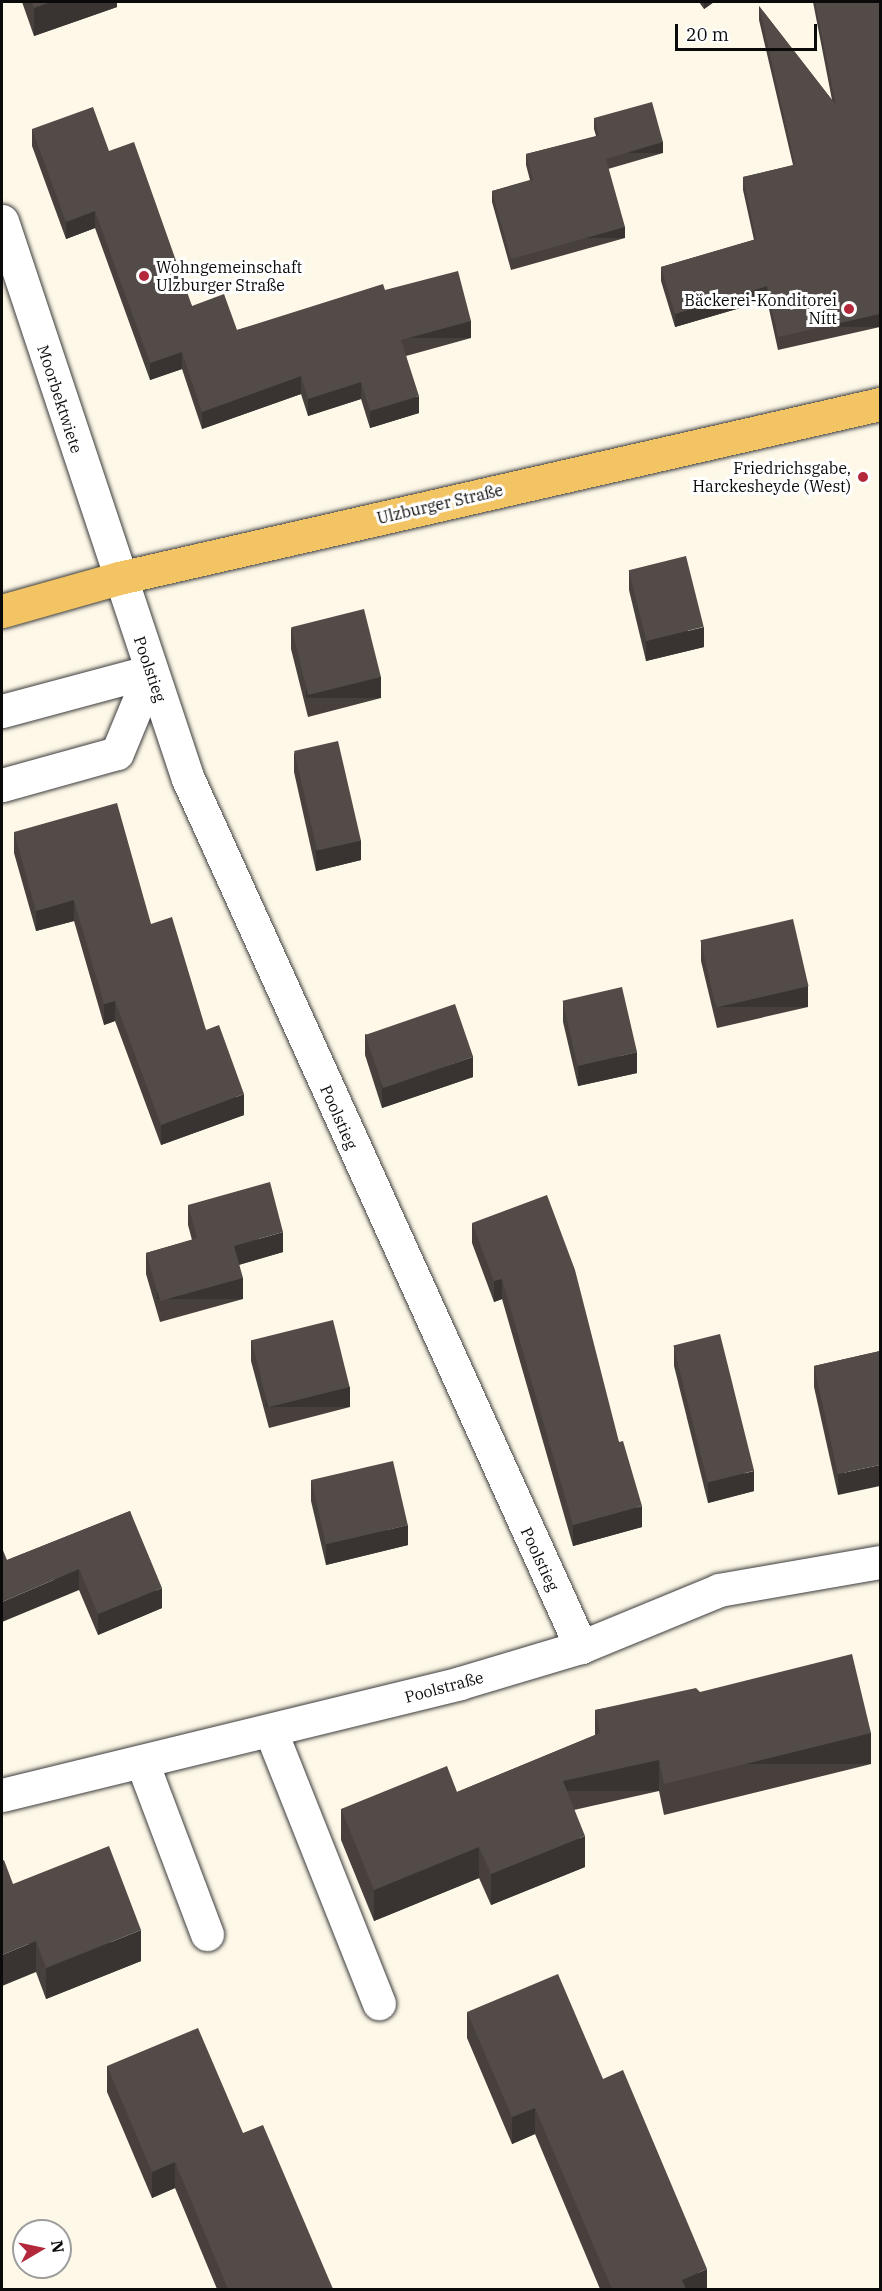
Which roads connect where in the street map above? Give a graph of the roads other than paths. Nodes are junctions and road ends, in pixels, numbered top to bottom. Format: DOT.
graph roads {
  1 [pos="2,221"];
  2 [pos="14,302"];
  3 [pos="880,404"];
  4 [pos="118,578"];
  5 [pos="2,611"];
  6 [pos="151,671"];
  7 [pos="2,711"];
  8 [pos="2,785"];
  9 [pos="880,1562"];
  10 [pos="581,1647"];
  11 [pos="271,1731"];
  12 [pos="142,1762"];
  13 [pos="2,1795"];
  14 [pos="207,1934"];
  15 [pos="379,2003"];
  1 -- 2 [label="street, Moorbektwiete"];
  2 -- 4 [label="street, Moorbektwiete"];
  3 -- 4 [label="main road, Ulzburger Straße"];
  4 -- 5 [label="main road, Ulzburger Straße"];
  4 -- 6 [label="street, Poolstieg"];
  6 -- 7 [label="street"];
  6 -- 8 [label="street"];
  6 -- 10 [label="street, Poolstieg"];
  9 -- 10 [label="street, Poolstraße"];
  10 -- 11 [label="street, Poolstraße"];
  11 -- 12 [label="street, Poolstraße"];
  11 -- 15 [label="street"];
  12 -- 13 [label="street, Poolstraße"];
  12 -- 14 [label="street"];
}
